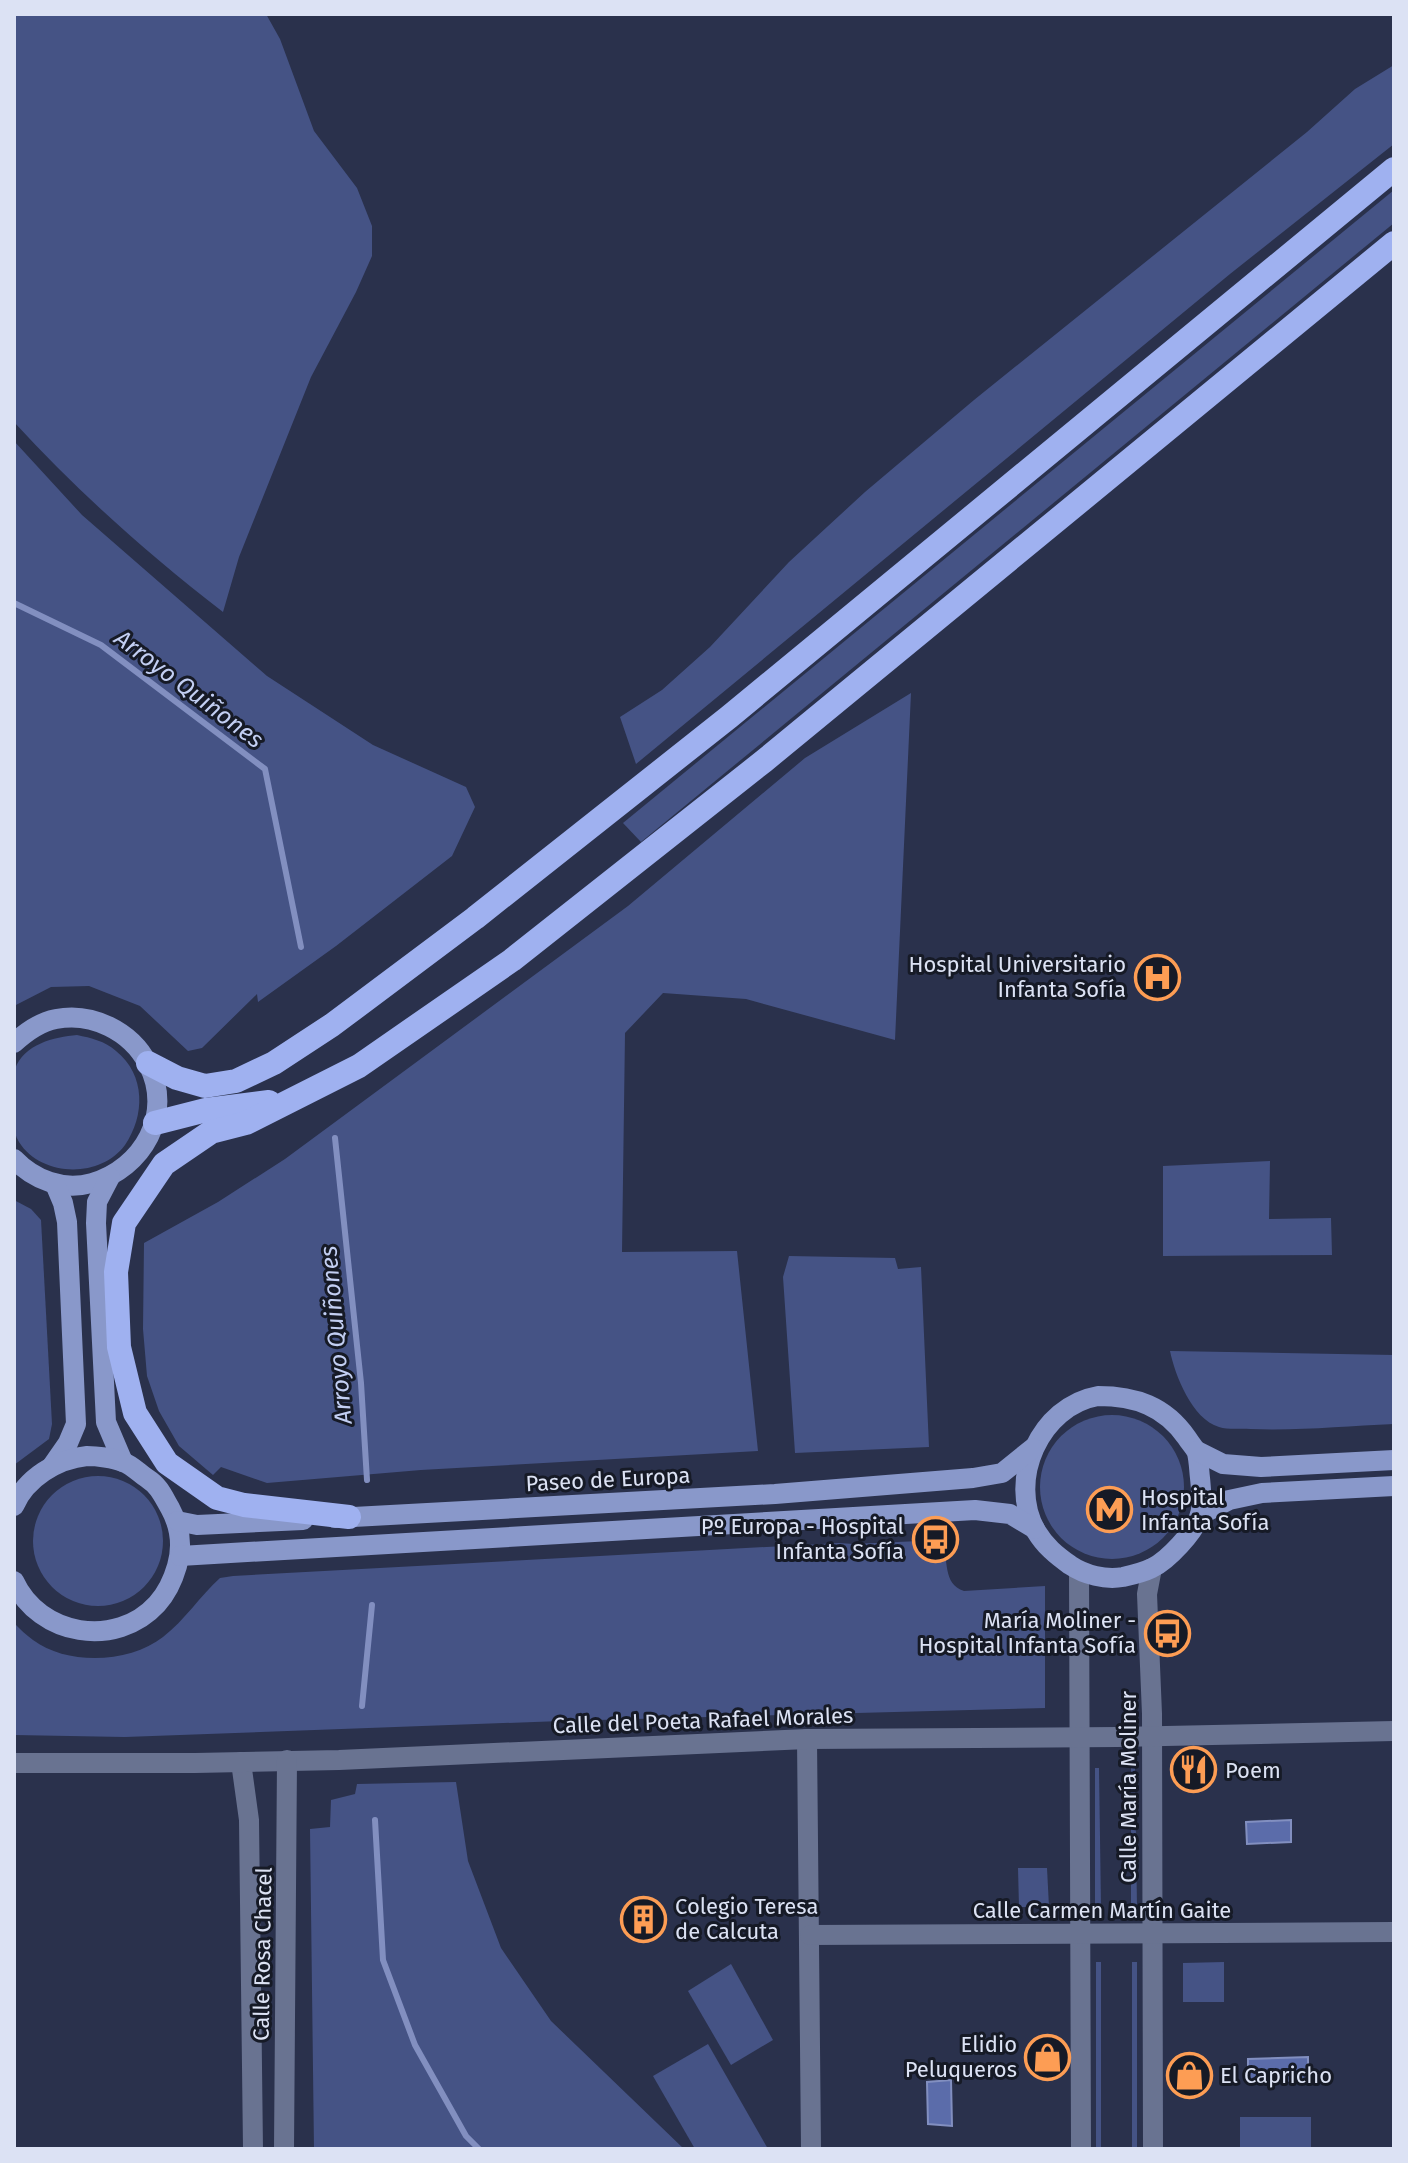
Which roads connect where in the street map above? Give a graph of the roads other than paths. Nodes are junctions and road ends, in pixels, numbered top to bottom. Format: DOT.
graph roads {
  1 [pos="1394,169"];
  2 [pos="1394,243"];
  3 [pos="14,1043"];
  4 [pos="148,1063"];
  5 [pos="291,1098"];
  6 [pos="155,1123"];
  7 [pos="14,1159"];
  8 [pos="110,1177"];
  9 [pos="55,1184"];
  10 [pos="1033,1448"];
  11 [pos="1197,1451"];
  12 [pos="1394,1460"];
  13 [pos="123,1462"];
  14 [pos="52,1466"];
  15 [pos="1394,1486"];
  16 [pos="14,1506"];
  17 [pos="1200,1515"];
  18 [pos="349,1517"];
  19 [pos="177,1521"];
  20 [pos="1035,1529"];
  21 [pos="180,1556"];
  22 [pos="1152,1568"];
  23 [pos="1079,1571"];
  24 [pos="14,1581"];
  25 [pos="1394,1731"];
  26 [pos="1152,1736"];
  27 [pos="1080,1737"];
  28 [pos="807,1739"];
  29 [pos="287,1760"];
  30 [pos="241,1762"];
  31 [pos="14,1763"];
  32 [pos="1394,1932"];
  33 [pos="1152,1933"];
  34 [pos="1080,1934"];
  35 [pos="810,1935"];
  36 [pos="253,2149"];
  37 [pos="284,2149"];
  38 [pos="811,2149"];
  39 [pos="1081,2149"];
  40 [pos="1153,2149"];
  1 -- 4 [label="highway"];
  2 -- 5 [label="highway"];
  3 -- 4 [label="main road"];
  4 -- 6 [label="main road"];
  5 -- 6 [label="highway"];
  5 -- 18 [label="highway"];
  6 -- 8 [label="main road"];
  7 -- 9 [label="main road"];
  8 -- 9 [label="main road"];
  8 -- 13 [label="main road"];
  9 -- 14 [label="main road"];
  10 -- 11 [label="main road"];
  10 -- 18 [label="main road, Paseo de Europa"];
  10 -- 20 [label="main road"];
  11 -- 12 [label="main road"];
  11 -- 17 [label="main road"];
  13 -- 14 [label="main road"];
  13 -- 19 [label="main road"];
  14 -- 16 [label="main road"];
  15 -- 17 [label="main road"];
  17 -- 22 [label="main road"];
  18 -- 19 [label="main road, Paseo de Europa"];
  19 -- 21 [label="main road"];
  20 -- 21 [label="main road"];
  20 -- 23 [label="main road"];
  21 -- 24 [label="main road"];
  22 -- 23 [label="main road"];
  22 -- 26 [label="street, Calle María Moliner"];
  23 -- 27 [label="street"];
  25 -- 26 [label="street, Calle del Poeta Rafael Morales"];
  26 -- 27 [label="street, Calle del Poeta Rafael Morales"];
  26 -- 33 [label="street, Calle María Moliner"];
  27 -- 28 [label="street, Calle del Poeta Rafael Morales"];
  27 -- 34 [label="street"];
  28 -- 29 [label="street, Calle del Poeta Rafael Morales"];
  28 -- 35 [label="street"];
  29 -- 30 [label="street, Calle del Poeta Rafael Morales"];
  29 -- 37 [label="street, Calle Rosa Chacel"];
  30 -- 31 [label="street, Calle del Poeta Rafael Morales"];
  30 -- 36 [label="street, Calle Rosa Chacel"];
  32 -- 33 [label="street, Calle Carmen Martín Gaite"];
  33 -- 34 [label="street, Calle Carmen Martín Gaite"];
  33 -- 40 [label="street, Calle María Moliner"];
  34 -- 35 [label="street, Calle Carmen Martín Gaite"];
  34 -- 39 [label="street"];
  35 -- 38 [label="street"];
}
